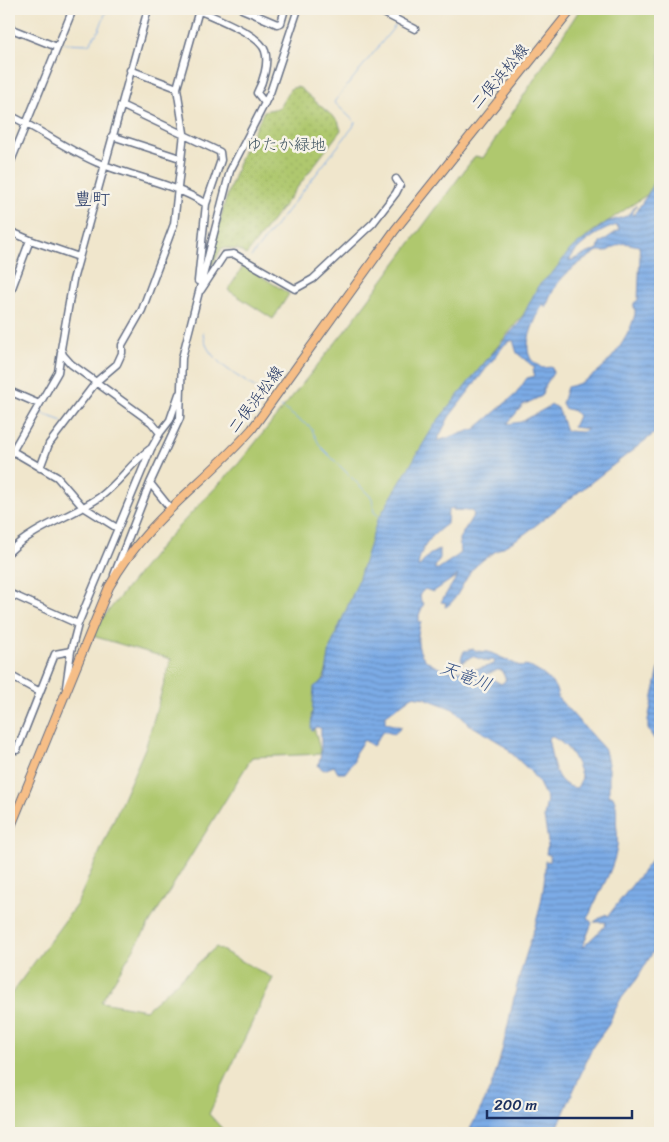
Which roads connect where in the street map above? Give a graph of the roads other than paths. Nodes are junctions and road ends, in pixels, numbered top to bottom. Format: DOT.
graph roads {
  1 [pos="73,9"];
  2 [pos="148,9"];
  3 [pos="242,9"];
  4 [pos="285,9"];
  5 [pos="298,9"];
  6 [pos="376,9"];
  7 [pos="572,9"];
  8 [pos="198,11"];
  9 [pos="12,29"];
  10 [pos="415,29"];
  11 [pos="58,46"];
  12 [pos="130,70"];
  13 [pos="177,88"];
  14 [pos="265,103"];
  15 [pos="121,105"];
  16 [pos="9,115"];
  17 [pos="27,124"];
  18 [pos="185,134"];
  19 [pos="112,136"];
  20 [pos="180,158"];
  21 [pos="104,165"];
  22 [pos="9,166"];
  23 [pos="396,179"];
  24 [pos="178,191"];
  25 [pos="206,204"];
  26 [pos="9,231"];
  27 [pos="30,240"];
  28 [pos="79,257"];
  29 [pos="198,293"];
  30 [pos="9,296"];
  31 [pos="61,350"];
  32 [pos="97,381"];
  33 [pos="9,392"];
  34 [pos="181,392"];
  35 [pos="39,404"];
  36 [pos="160,433"];
  37 [pos="151,449"];
  38 [pos="10,452"];
  39 [pos="40,468"];
  40 [pos="150,484"];
  41 [pos="82,506"];
  42 [pos="170,508"];
  43 [pos="117,528"];
  44 [pos="9,552"];
  45 [pos="109,587"];
  46 [pos="9,593"];
  47 [pos="78,624"];
  48 [pos="71,651"];
  49 [pos="9,675"];
  50 [pos="40,692"];
  51 [pos="65,694"];
  52 [pos="9,747"];
  53 [pos="9,831"];
  1 -- 11 [label="street"];
  2 -- 12 [label="street"];
  3 -- 4 [label="street"];
  5 -- 14 [label="street"];
  6 -- 10 [label="street"];
  7 -- 42 [label="main road, 二俣浜松線"];
  8 -- 13 [label="street"];
  8 -- 14 [label="street"];
  9 -- 11 [label="street"];
  11 -- 17 [label="street"];
  12 -- 13 [label="street"];
  12 -- 15 [label="street"];
  13 -- 18 [label="street"];
  14 -- 29 [label="street"];
  15 -- 18 [label="street"];
  15 -- 19 [label="street"];
  16 -- 17 [label="street"];
  17 -- 21 [label="street"];
  17 -- 22 [label="street"];
  18 -- 20 [label="street"];
  18 -- 25 [label="street"];
  19 -- 20 [label="street"];
  19 -- 21 [label="street"];
  20 -- 24 [label="street"];
  21 -- 24 [label="street"];
  21 -- 28 [label="street"];
  23 -- 29 [label="street"];
  24 -- 25 [label="street"];
  24 -- 32 [label="street"];
  25 -- 29 [label="street"];
  26 -- 27 [label="street"];
  27 -- 28 [label="street"];
  27 -- 30 [label="street"];
  28 -- 31 [label="street"];
  29 -- 34 [label="street"];
  31 -- 32 [label="street"];
  31 -- 35 [label="street"];
  32 -- 36 [label="street"];
  32 -- 39 [label="street"];
  33 -- 35 [label="street"];
  34 -- 36 [label="street"];
  34 -- 40 [label="street"];
  35 -- 38 [label="street"];
  36 -- 37 [label="street"];
  37 -- 41 [label="street"];
  37 -- 43 [label="street"];
  38 -- 39 [label="street"];
  39 -- 41 [label="street"];
  40 -- 42 [label="street"];
  40 -- 45 [label="street"];
  41 -- 43 [label="street"];
  41 -- 44 [label="street"];
  42 -- 45 [label="main road, 二俣浜松線"];
  43 -- 47 [label="street"];
  45 -- 51 [label="main road, 二俣浜松線"];
  46 -- 47 [label="street"];
  47 -- 48 [label="street"];
  48 -- 50 [label="street"];
  48 -- 51 [label="street"];
  49 -- 50 [label="street"];
  50 -- 52 [label="street"];
  51 -- 53 [label="main road, 二俣浜松線"];
}
